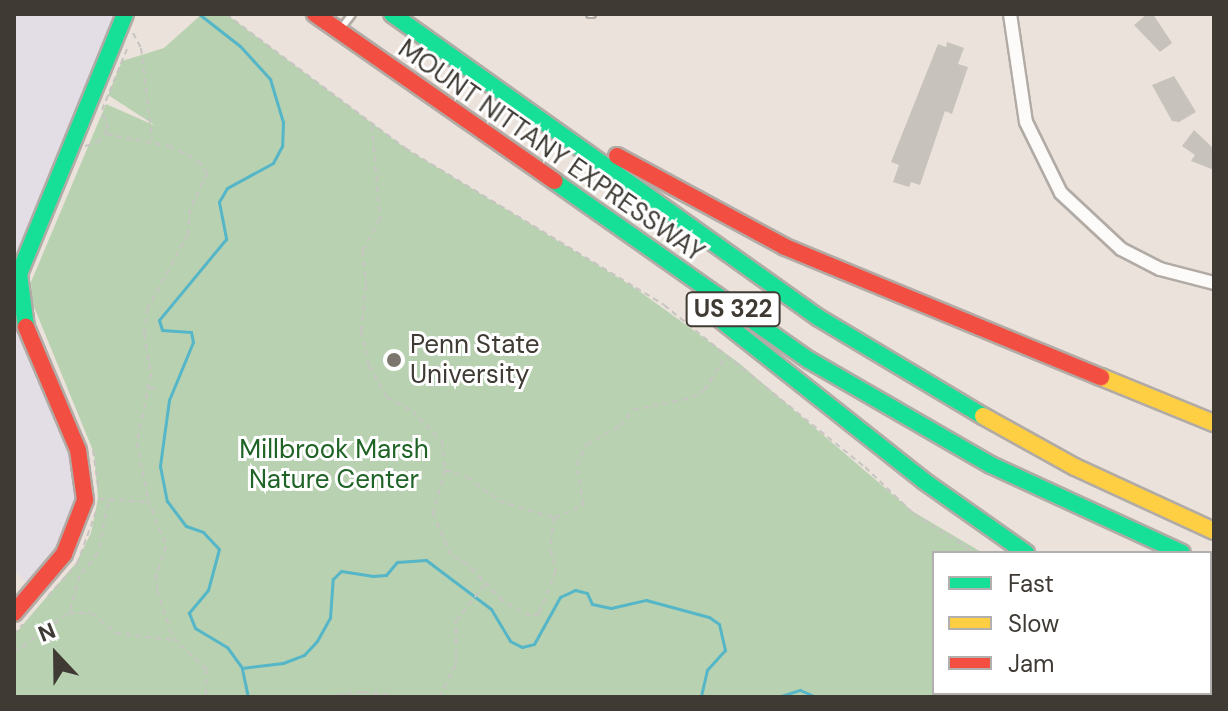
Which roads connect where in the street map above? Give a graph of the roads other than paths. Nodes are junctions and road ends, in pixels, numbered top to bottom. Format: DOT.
graph roads {
  1 [pos="315,14"];
  2 [pos="352,14"];
  3 [pos="392,14"];
  4 [pos="409,14"];
  5 [pos="1010,14"];
  6 [pos="130,19"];
  7 [pos="340,31"];
  8 [pos="448,108"];
  9 [pos="1214,283"];
  10 [pos="1214,423"];
  11 [pos="1214,531"];
  12 [pos="1023,551"];
  13 [pos="1178,551"];
  14 [pos="14,613"];
  1 -- 7 [label="main road, MOUNT NITTANY EXPRESSWAY / US 322"];
  2 -- 7 [label="lane"];
  3 -- 11 [label="main road, MOUNT NITTANY EXPRESSWAY / US 322"];
  4 -- 10 [label="main road"];
  5 -- 9 [label="street"];
  6 -- 14 [label="main road"];
  7 -- 8 [label="main road, MOUNT NITTANY EXPRESSWAY / US 322"];
  8 -- 12 [label="main road"];
  8 -- 13 [label="main road, MOUNT NITTANY EXPRESSWAY / US 322"];
}
